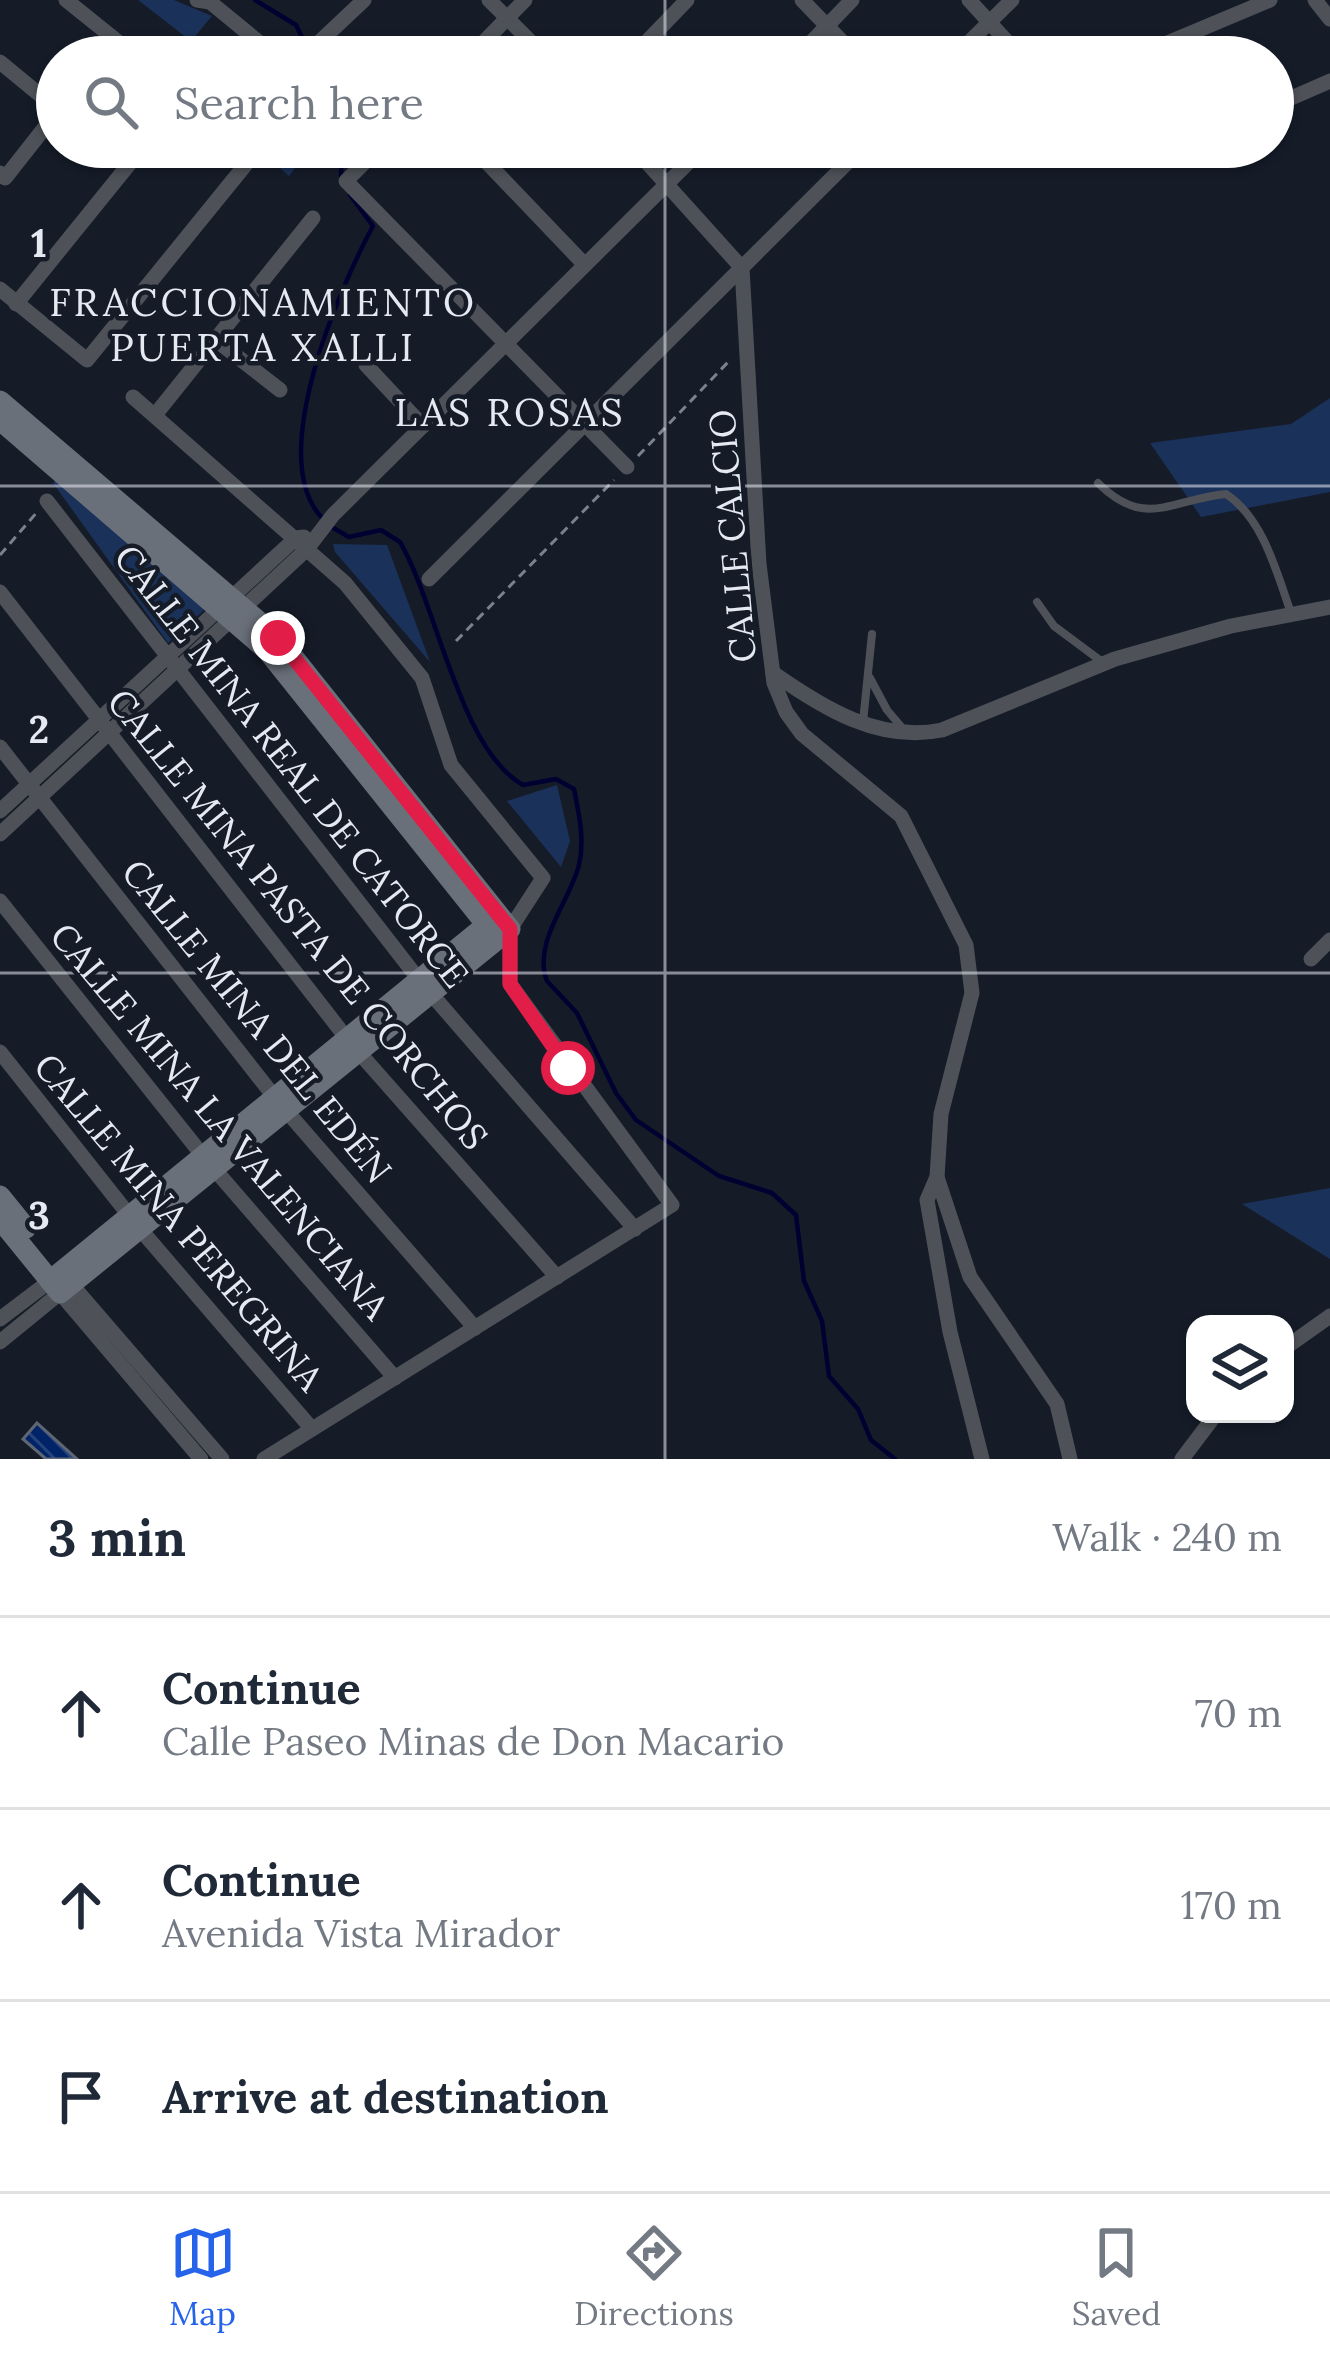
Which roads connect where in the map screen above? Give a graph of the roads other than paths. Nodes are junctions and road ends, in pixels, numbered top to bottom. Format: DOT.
graph roads {
  1 [pos="67,0"];
  2 [pos="197,0"];
  3 [pos="364,0"];
  4 [pos="488,0"];
  5 [pos="525,0"];
  6 [pos="688,0"];
  7 [pos="802,0"];
  8 [pos="852,0"];
  9 [pos="969,0"];
  10 [pos="1012,0"];
  11 [pos="1270,0"];
  12 [pos="1315,0"];
  13 [pos="508,18"];
  14 [pos="1330,19"];
  15 [pos="988,24"];
  16 [pos="828,26"];
  17 [pos="111,36"];
  18 [pos="251,36"];
  19 [pos="326,36"];
  20 [pos="490,36"];
  21 [pos="526,36"];
  22 [pos="653,36"];
  23 [pos="818,36"];
  24 [pos="837,36"];
  25 [pos="976,36"];
  26 [pos="1000,36"];
  27 [pos="1183,36"];
  28 [pos="0,62"];
  29 [pos="1330,81"];
  30 [pos="36,93"];
  31 [pos="1294,97"];
  32 [pos="36,138"];
  33 [pos="126,168"];
  34 [pos="244,168"];
  35 [pos="359,168"];
  36 [pos="492,168"];
  37 [pos="652,168"];
  38 [pos="682,168"];
  39 [pos="842,168"];
  40 [pos="0,173"];
  41 [pos="667,183"];
  42 [pos="313,218"];
  43 [pos="584,264"];
  44 [pos="742,268"];
  45 [pos="0,289"];
  46 [pos="16,304"];
  47 [pos="216,340"];
  48 [pos="503,346"];
  49 [pos="366,365"];
  50 [pos="280,391"];
  51 [pos="133,397"];
  52 [pos="0,400"];
  53 [pos="155,415"];
  54 [pos="0,420"];
  55 [pos="584,423"];
  56 [pos="422,426"];
  57 [pos="53,454"];
  58 [pos="627,467"];
  59 [pos="1097,483"];
  60 [pos="47,501"];
  61 [pos="308,539"];
  62 [pos="429,579"];
  63 [pos="0,592"];
  64 [pos="1037,602"];
  65 [pos="1330,607"];
  66 [pos="231,608"];
  67 [pos="1292,614"];
  68 [pos="872,634"];
  69 [pos="1103,664"];
  70 [pos="170,665"];
  71 [pos="867,667"];
  72 [pos="773,673"];
  73 [pos="862,724"];
  74 [pos="102,728"];
  75 [pos="910,735"];
  76 [pos="0,747"];
  77 [pos="33,792"];
  78 [pos="0,811"];
  79 [pos="0,834"];
  80 [pos="0,902"];
  81 [pos="504,928"];
  82 [pos="1330,940"];
  83 [pos="1311,958"];
  84 [pos="426,987"];
  85 [pos="353,1047"];
  86 [pos="0,1052"];
  87 [pos="282,1105"];
  88 [pos="208,1163"];
  89 [pos="937,1177"];
  90 [pos="0,1196"];
  91 [pos="0,1220"];
  92 [pos="135,1222"];
  93 [pos="635,1228"];
  94 [pos="557,1277"];
  95 [pos="61,1283"];
  96 [pos="1330,1316"];
  97 [pos="0,1319"];
  98 [pos="475,1328"];
  99 [pos="0,1342"];
  100 [pos="1294,1342"];
  101 [pos="141,1377"];
  102 [pos="395,1378"];
  103 [pos="1209,1423"];
  104 [pos="312,1429"];
  105 [pos="201,1459"];
  106 [pos="222,1459"];
  107 [pos="264,1459"];
  108 [pos="982,1459"];
  109 [pos="1070,1459"];
  110 [pos="1182,1459"];
  1 -- 17 [label="street"];
  2 -- 18 [label="street"];
  3 -- 19 [label="street"];
  4 -- 13 [label="street"];
  5 -- 13 [label="street"];
  6 -- 22 [label="street"];
  7 -- 16 [label="street"];
  8 -- 16 [label="street"];
  9 -- 15 [label="street"];
  10 -- 15 [label="street"];
  11 -- 27 [label="street"];
  12 -- 14 [label="street"];
  13 -- 20 [label="street"];
  13 -- 21 [label="street"];
  15 -- 25 [label="street"];
  15 -- 26 [label="street"];
  16 -- 23 [label="street"];
  16 -- 24 [label="street"];
  28 -- 30 [label="street"];
  29 -- 31 [label="street"];
  32 -- 40 [label="street"];
  33 -- 46 [label="street"];
  34 -- 46 [label="street"];
  35 -- 48 [label="street"];
  36 -- 43 [label="street"];
  37 -- 41 [label="street"];
  38 -- 41 [label="street"];
  39 -- 44 [label="street"];
  41 -- 43 [label="street"];
  41 -- 44 [label="street"];
  42 -- 47 [label="street"];
  43 -- 48 [label="street"];
  44 -- 55 [label="street"];
  44 -- 72 [label="street, CALLE CALCIO"];
  45 -- 46 [label="street"];
  47 -- 50 [label="street"];
  47 -- 53 [label="street"];
  48 -- 55 [label="street"];
  48 -- 56 [label="street"];
  49 -- 56 [label="street"];
  51 -- 53 [label="street"];
  52 -- 57 [label="street"];
  53 -- 61 [label="street"];
  54 -- 57 [label="street"];
  55 -- 58 [label="street"];
  55 -- 62 [label="street"];
  56 -- 61 [label="street"];
  57 -- 66 [label="street"];
  59 -- 67 [label="lane"];
  60 -- 70 [label="street, CALLE MINA REAL DE CATORCE"];
  61 -- 66 [label="street"];
  61 -- 81 [label="street"];
  63 -- 74 [label="street, CALLE MINA PASTA DE CORCHOS"];
  64 -- 69 [label="lane"];
  65 -- 67 [label="street"];
  66 -- 70 [label="street"];
  66 -- 81 [label="street"];
  67 -- 69 [label="street"];
  68 -- 71 [label="lane"];
  69 -- 75 [label="street"];
  70 -- 74 [label="street"];
  70 -- 84 [label="street, CALLE MINA REAL DE CATORCE"];
  71 -- 73 [label="lane"];
  71 -- 75 [label="lane"];
  72 -- 73 [label="street"];
  72 -- 89 [label="street, CALLE CALCIO"];
  73 -- 75 [label="street"];
  74 -- 77 [label="street"];
  74 -- 85 [label="street, CALLE MINA PASTA DE CORCHOS"];
  76 -- 77 [label="street, CALLE MINA DEL EDÉN"];
  77 -- 78 [label="street"];
  77 -- 79 [label="street"];
  77 -- 87 [label="street, CALLE MINA DEL EDÉN"];
  80 -- 88 [label="street, CALLE MINA LA VALENCIANA"];
  81 -- 84 [label="street"];
  81 -- 93 [label="street"];
  82 -- 83 [label="street"];
  84 -- 85 [label="street"];
  84 -- 93 [label="street, CALLE MINA REAL DE CATORCE"];
  85 -- 87 [label="street"];
  85 -- 94 [label="street, CALLE MINA PASTA DE CORCHOS"];
  86 -- 92 [label="street, CALLE MINA PEREGRINA"];
  87 -- 88 [label="street"];
  87 -- 98 [label="street, CALLE MINA DEL EDÉN"];
  88 -- 92 [label="street"];
  88 -- 102 [label="street, CALLE MINA LA VALENCIANA"];
  89 -- 108 [label="street, CALLE CALCIO"];
  89 -- 109 [label="street"];
  90 -- 95 [label="street"];
  91 -- 95 [label="street"];
  92 -- 95 [label="street"];
  92 -- 104 [label="street, CALLE MINA PEREGRINA"];
  93 -- 94 [label="street"];
  94 -- 98 [label="street"];
  95 -- 97 [label="street"];
  95 -- 99 [label="street"];
  95 -- 101 [label="street"];
  96 -- 100 [label="street"];
  98 -- 102 [label="street"];
  101 -- 105 [label="street"];
  101 -- 106 [label="street"];
  102 -- 104 [label="street"];
  103 -- 110 [label="street"];
  104 -- 107 [label="street"];
}
